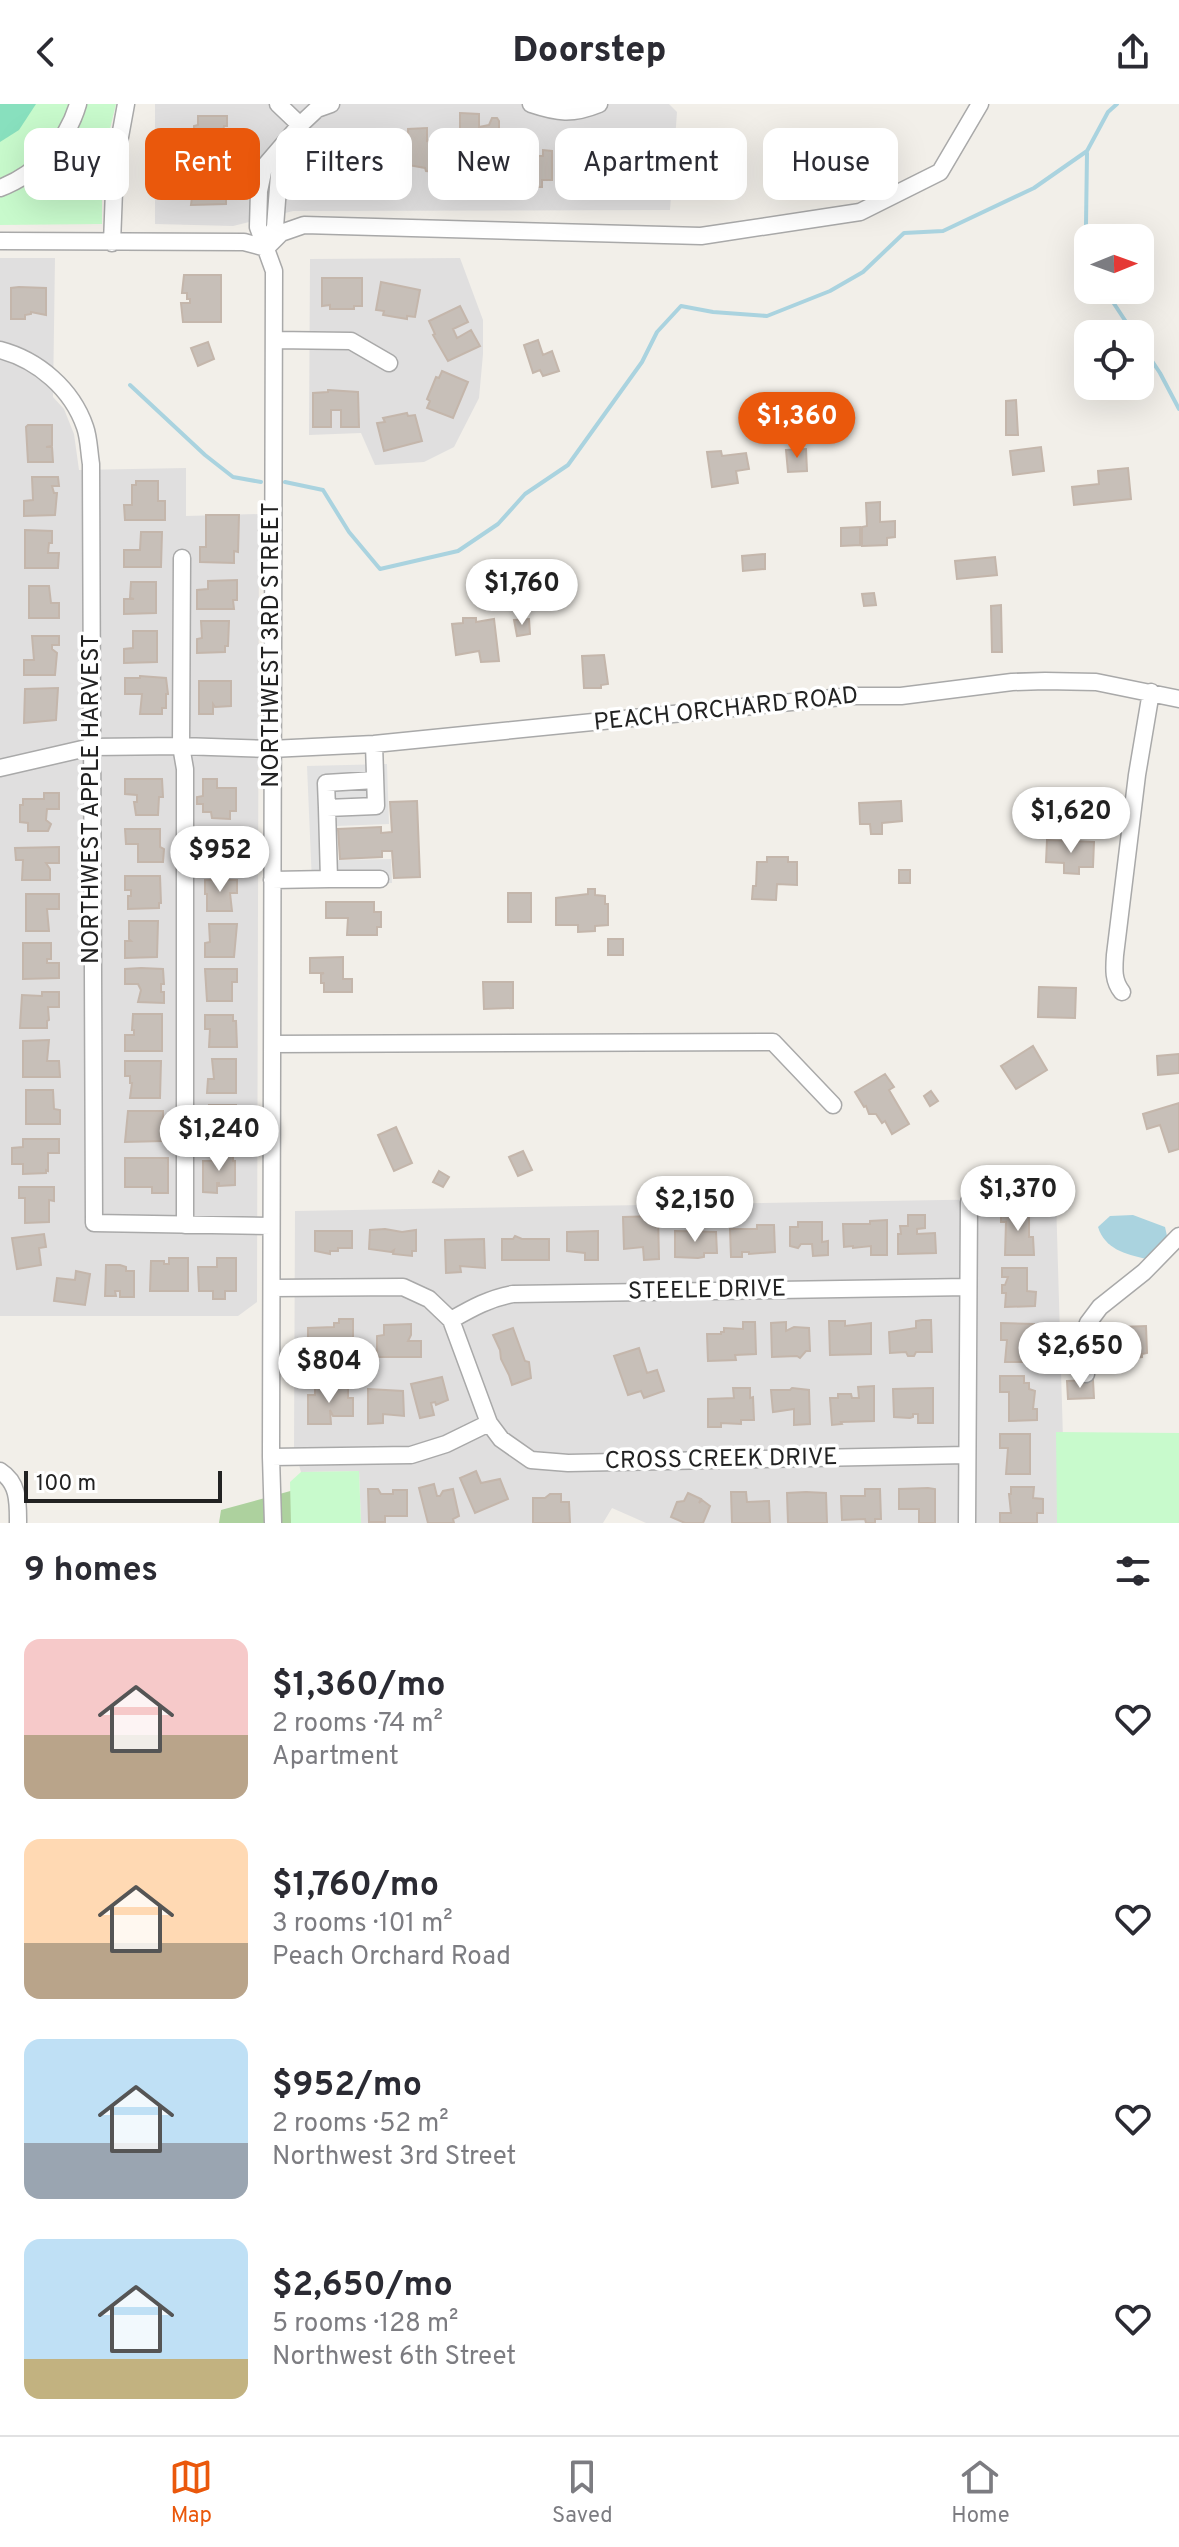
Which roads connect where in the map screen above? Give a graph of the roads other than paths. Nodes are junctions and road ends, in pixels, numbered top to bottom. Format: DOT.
graph roads {
  1 [pos="78,104"];
  2 [pos="126,104"];
  3 [pos="278,104"];
  4 [pos="331,104"];
  5 [pos="531,104"];
  6 [pos="599,104"];
  7 [pos="980,104"];
  8 [pos="300,125"];
  9 [pos="0,188"];
  10 [pos="0,241"];
  11 [pos="112,243"];
  12 [pos="266,248"];
  13 [pos="274,340"];
  14 [pos="0,350"];
  15 [pos="389,363"];
  16 [pos="182,558"];
  17 [pos="1151,692"];
  18 [pos="1179,699"];
  19 [pos="374,744"];
  20 [pos="181,746"];
  21 [pos="91,747"];
  22 [pos="271,749"];
  23 [pos="0,768"];
  24 [pos="375,780"];
  25 [pos="327,808"];
  26 [pos="329,879"];
  27 [pos="380,879"];
  28 [pos="272,880"];
  29 [pos="1122,992"];
  30 [pos="272,1044"];
  31 [pos="833,1105"];
  32 [pos="969,1202"];
  33 [pos="185,1225"];
  34 [pos="271,1226"];
  35 [pos="1179,1236"];
  36 [pos="968,1287"];
  37 [pos="272,1288"];
  38 [pos="451,1320"];
  39 [pos="1086,1374"];
  40 [pos="489,1423"];
  41 [pos="967,1455"];
  42 [pos="271,1457"];
  43 [pos="0,1471"];
  44 [pos="18,1523"];
  45 [pos="273,1523"];
  46 [pos="967,1523"];
  1 -- 9 [label="street"];
  2 -- 11 [label="street"];
  3 -- 8 [label="street"];
  4 -- 8 [label="street"];
  5 -- 6 [label="street"];
  7 -- 12 [label="street"];
  8 -- 12 [label="street"];
  10 -- 11 [label="street"];
  11 -- 12 [label="street"];
  12 -- 13 [label="street, NORTHWEST 3RD STREET"];
  13 -- 15 [label="street"];
  13 -- 22 [label="street, NORTHWEST 3RD STREET"];
  14 -- 21 [label="street, NORTHWEST APPLE HARVEST"];
  16 -- 20 [label="street"];
  17 -- 18 [label="street, PEACH ORCHARD ROAD"];
  17 -- 19 [label="street, PEACH ORCHARD ROAD"];
  17 -- 29 [label="street"];
  19 -- 22 [label="street, PEACH ORCHARD ROAD"];
  19 -- 24 [label="street"];
  20 -- 21 [label="street, PEACH ORCHARD ROAD"];
  20 -- 22 [label="street, PEACH ORCHARD ROAD"];
  20 -- 33 [label="street"];
  21 -- 23 [label="street, PEACH ORCHARD ROAD"];
  21 -- 33 [label="street, NORTHWEST APPLE HARVEST"];
  22 -- 28 [label="street, NORTHWEST 3RD STREET"];
  24 -- 25 [label="street"];
  24 -- 25 [label="street"];
  25 -- 26 [label="street"];
  26 -- 27 [label="street"];
  26 -- 28 [label="street"];
  28 -- 30 [label="street, NORTHWEST 3RD STREET"];
  30 -- 31 [label="street"];
  30 -- 34 [label="street, NORTHWEST 3RD STREET"];
  32 -- 36 [label="street"];
  33 -- 34 [label="street"];
  34 -- 37 [label="street, NORTHWEST 3RD STREET"];
  35 -- 39 [label="street"];
  36 -- 38 [label="street, STEELE DRIVE"];
  36 -- 41 [label="street"];
  37 -- 38 [label="street"];
  37 -- 42 [label="street, NORTHWEST 3RD STREET"];
  38 -- 40 [label="street"];
  40 -- 41 [label="street, CROSS CREEK DRIVE"];
  40 -- 42 [label="street"];
  41 -- 46 [label="street"];
  42 -- 45 [label="street, NORTHWEST 3RD STREET"];
  43 -- 44 [label="street"];
}
